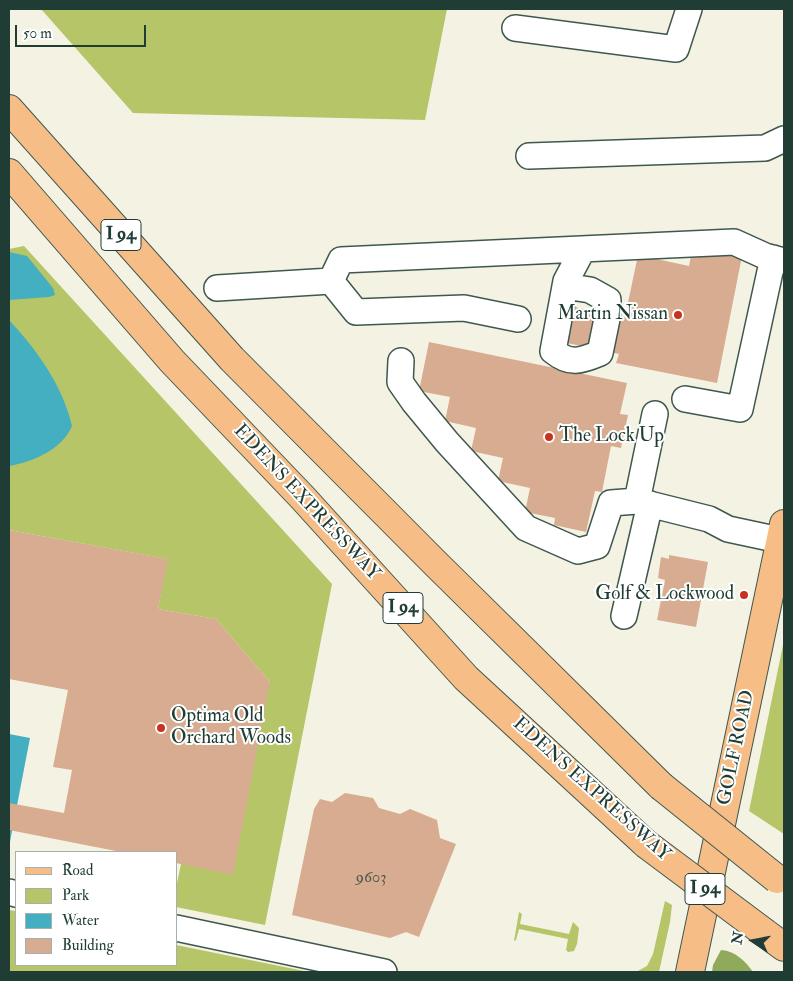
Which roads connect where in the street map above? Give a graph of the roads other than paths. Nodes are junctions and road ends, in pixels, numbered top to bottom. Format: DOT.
graph roads {
  1 [pos="689,9"];
  2 [pos="515,28"];
  3 [pos="10,110"];
  4 [pos="784,139"];
  5 [pos="529,156"];
  6 [pos="9,173"];
  7 [pos="584,249"];
  8 [pos="778,259"];
  9 [pos="331,281"];
  10 [pos="565,286"];
  11 [pos="217,288"];
  12 [pos="518,319"];
  13 [pos="401,361"];
  14 [pos="685,399"];
  15 [pos="654,414"];
  16 [pos="644,503"];
  17 [pos="783,535"];
  18 [pos="624,616"];
  19 [pos="781,881"];
  20 [pos="178,928"];
  21 [pos="774,940"];
  22 [pos="342,968"];
  23 [pos="384,972"];
  24 [pos="690,972"];
  1 -- 2 [label="street"];
  3 -- 19 [label="main road, I 94, bridge"];
  4 -- 5 [label="street"];
  6 -- 21 [label="main road, EDENS EXPRESSWAY / I 94, bridge"];
  7 -- 8 [label="street"];
  7 -- 9 [label="street"];
  7 -- 10 [label="street"];
  8 -- 14 [label="street"];
  9 -- 11 [label="street"];
  9 -- 12 [label="street"];
  13 -- 16 [label="street"];
  15 -- 16 [label="street"];
  16 -- 17 [label="street"];
  16 -- 18 [label="street"];
  17 -- 24 [label="main road, GOLF ROAD"];
  20 -- 22 [label="street"];
  22 -- 23 [label="street"];
}
